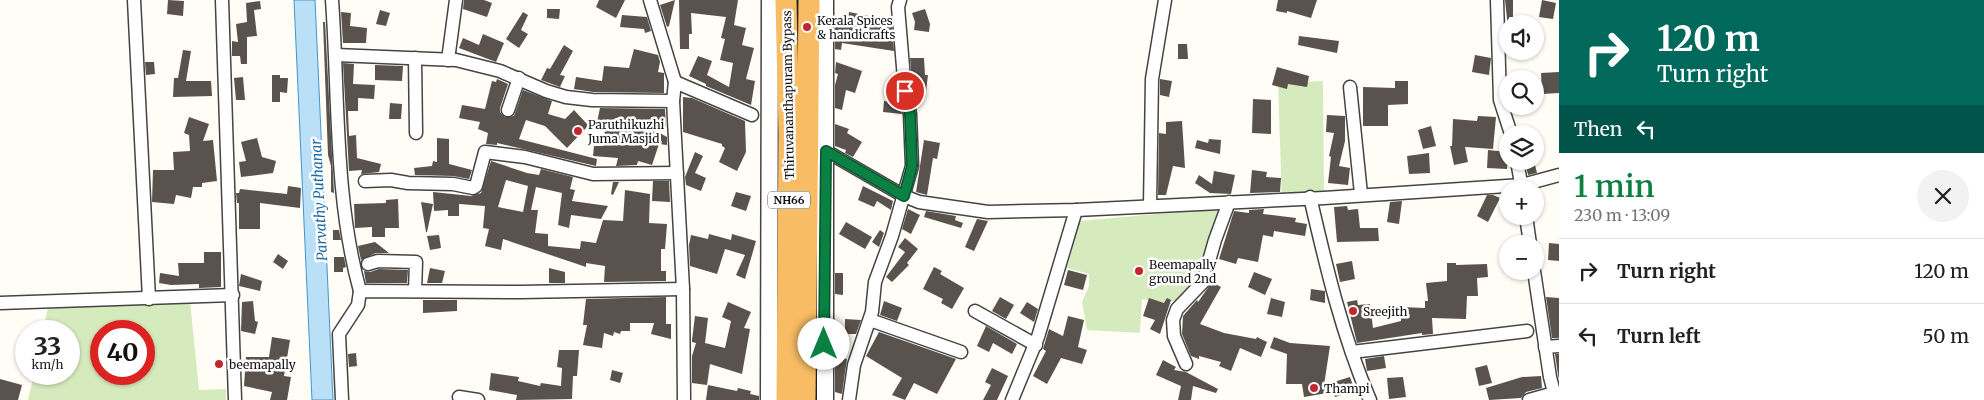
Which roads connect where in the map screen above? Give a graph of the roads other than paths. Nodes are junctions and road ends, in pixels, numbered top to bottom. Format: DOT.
graph roads {
  1 [pos="134,0"];
  2 [pos="222,0"];
  3 [pos="332,0"];
  4 [pos="456,0"];
  5 [pos="650,0"];
  6 [pos="770,0"];
  7 [pos="786,0"];
  8 [pos="809,0"];
  9 [pos="825,0"];
  10 [pos="900,0"];
  11 [pos="1165,0"];
  12 [pos="1497,0"];
  13 [pos="336,55"];
  14 [pos="415,58"];
  15 [pos="448,60"];
  16 [pos="519,78"];
  17 [pos="674,82"];
  18 [pos="1350,87"];
  19 [pos="673,101"];
  20 [pos="508,110"];
  21 [pos="752,115"];
  22 [pos="1508,125"];
  23 [pos="416,133"];
  24 [pos="826,151"];
  25 [pos="677,173"];
  26 [pos="1559,175"];
  27 [pos="1544,180"];
  28 [pos="365,181"];
  29 [pos="1499,188"];
  30 [pos="1361,194"];
  31 [pos="904,196"];
  32 [pos="1310,198"];
  33 [pos="1229,202"];
  34 [pos="1150,206"];
  35 [pos="1076,210"];
  36 [pos="368,264"];
  37 [pos="1535,280"];
  38 [pos="683,289"];
  39 [pos="360,291"];
  40 [pos="415,291"];
  41 [pos="232,295"];
  42 [pos="149,299"];
  43 [pos="0,303"];
  44 [pos="975,311"];
  45 [pos="870,320"];
  46 [pos="1527,331"];
  47 [pos="1036,345"];
  48 [pos="1559,346"];
  49 [pos="1545,347"];
  50 [pos="961,352"];
  51 [pos="1352,352"];
  52 [pos="1186,364"];
  53 [pos="459,397"];
  54 [pos="1555,397"];
  55 [pos="235,400"];
  56 [pos="342,400"];
  57 [pos="478,400"];
  58 [pos="684,400"];
  59 [pos="770,400"];
  60 [pos="787,400"];
  61 [pos="805,400"];
  62 [pos="825,400"];
  63 [pos="849,400"];
  64 [pos="1012,400"];
  65 [pos="1370,400"];
  66 [pos="1529,400"];
  1 -- 42 [label="street"];
  2 -- 41 [label="street"];
  3 -- 13 [label="street"];
  4 -- 15 [label="street"];
  5 -- 17 [label="street"];
  6 -- 59 [label="street, Thiruvananthapuram Bypass"];
  7 -- 60 [label="highway, Thiruvananthapuram Bypass / NH66"];
  8 -- 61 [label="highway, Thiruvananthapuram Bypass / NH66"];
  9 -- 24 [label="street"];
  10 -- 31 [label="street"];
  11 -- 34 [label="street"];
  12 -- 22 [label="street"];
  13 -- 14 [label="street"];
  13 -- 39 [label="street"];
  14 -- 15 [label="street"];
  14 -- 23 [label="street"];
  15 -- 16 [label="street"];
  16 -- 19 [label="street"];
  16 -- 20 [label="street"];
  17 -- 19 [label="street"];
  17 -- 21 [label="street"];
  18 -- 30 [label="street"];
  19 -- 25 [label="street"];
  24 -- 31 [label="street"];
  24 -- 62 [label="street"];
  25 -- 28 [label="street"];
  25 -- 38 [label="street"];
  26 -- 27 [label="street"];
  29 -- 30 [label="street"];
  30 -- 32 [label="street"];
  31 -- 35 [label="street"];
  31 -- 45 [label="street"];
  32 -- 33 [label="street"];
  32 -- 51 [label="street"];
  33 -- 34 [label="street"];
  33 -- 52 [label="street"];
  34 -- 35 [label="street"];
  35 -- 47 [label="street"];
  36 -- 40 [label="street"];
  37 -- 49 [label="street"];
  38 -- 40 [label="street"];
  38 -- 58 [label="street"];
  39 -- 40 [label="street"];
  39 -- 56 [label="street"];
  41 -- 42 [label="street"];
  41 -- 55 [label="street"];
  42 -- 43 [label="street"];
  44 -- 47 [label="street"];
  45 -- 50 [label="street"];
  45 -- 63 [label="street"];
  46 -- 51 [label="street"];
  47 -- 64 [label="street"];
  48 -- 49 [label="street"];
  49 -- 54 [label="street"];
  51 -- 65 [label="street"];
  53 -- 57 [label="street"];
  54 -- 66 [label="street"];
}
